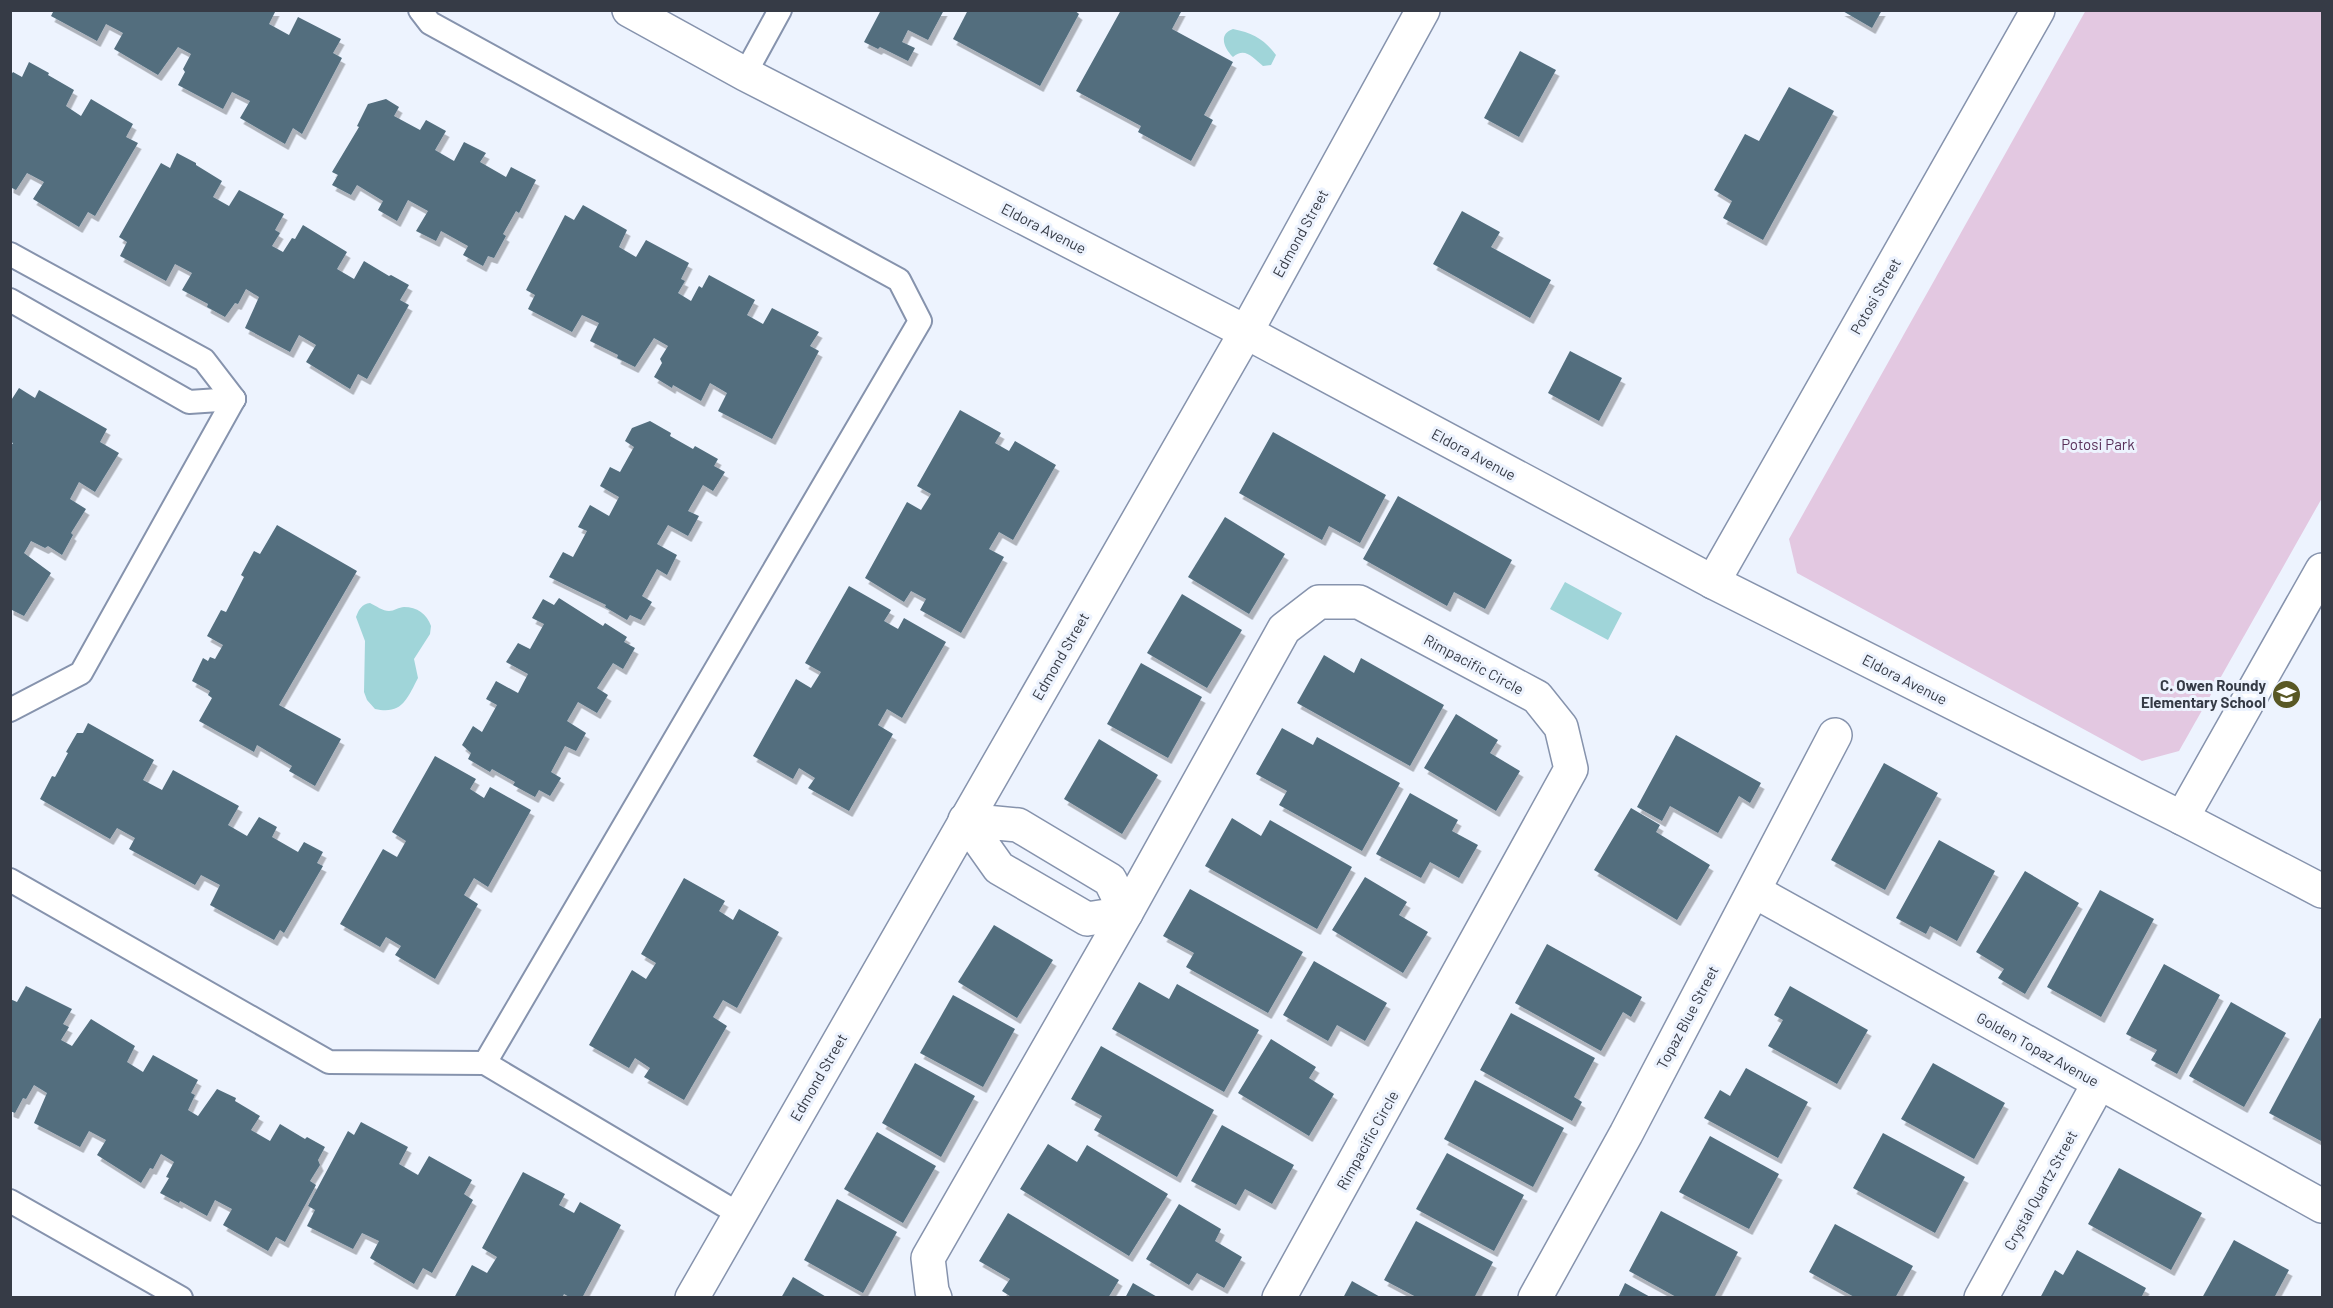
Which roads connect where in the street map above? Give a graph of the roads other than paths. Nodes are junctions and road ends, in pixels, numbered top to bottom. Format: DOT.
graph roads {
  1 [pos="420,10"];
  2 [pos="629,10"];
  3 [pos="780,10"];
  4 [pos="1423,10"];
  5 [pos="2038,10"];
  6 [pos="745,74"];
  7 [pos="10,254"];
  8 [pos="10,300"];
  9 [pos="1246,332"];
  10 [pos="234,399"];
  11 [pos="2322,570"];
  12 [pos="1713,582"];
  13 [pos="10,710"];
  14 [pos="1835,735"];
  15 [pos="2182,818"];
  16 [pos="965,820"];
  17 [pos="10,880"];
  18 [pos="1754,891"];
  19 [pos="2322,891"];
  20 [pos="1126,914"];
  21 [pos="484,1063"];
  22 [pos="2098,1083"];
  23 [pos="10,1201"];
  24 [pos="2322,1206"];
  25 [pos="739,1214"];
  26 [pos="181,1298"];
  27 [pos="692,1298"];
  28 [pos="936,1298"];
  29 [pos="1280,1298"];
  30 [pos="1535,1298"];
  31 [pos="1982,1298"];
  1 -- 21 [label="lane"];
  2 -- 6 [label="street, Eldora Avenue"];
  3 -- 6 [label="lane"];
  4 -- 9 [label="street, Edmond Street"];
  5 -- 12 [label="street, Potosi Street"];
  6 -- 9 [label="street, Eldora Avenue"];
  7 -- 10 [label="lane"];
  8 -- 10 [label="lane"];
  9 -- 12 [label="street, Eldora Avenue"];
  9 -- 16 [label="street, Edmond Street"];
  10 -- 13 [label="lane"];
  11 -- 15 [label="street"];
  12 -- 15 [label="street, Eldora Avenue"];
  14 -- 18 [label="street, Topaz Blue Street"];
  15 -- 19 [label="street, Eldora Avenue"];
  16 -- 20 [label="street"];
  16 -- 20 [label="street"];
  16 -- 25 [label="street, Edmond Street"];
  17 -- 21 [label="lane"];
  18 -- 22 [label="street, Golden Topaz Avenue"];
  18 -- 30 [label="street, Topaz Blue Street"];
  20 -- 28 [label="street, Rimpacific Circle"];
  20 -- 29 [label="street, Rimpacific Circle"];
  21 -- 25 [label="lane"];
  22 -- 24 [label="street, Golden Topaz Avenue"];
  22 -- 31 [label="street, Crystal Quartz Street"];
  23 -- 26 [label="lane"];
  25 -- 27 [label="street, Edmond Street"];
}
